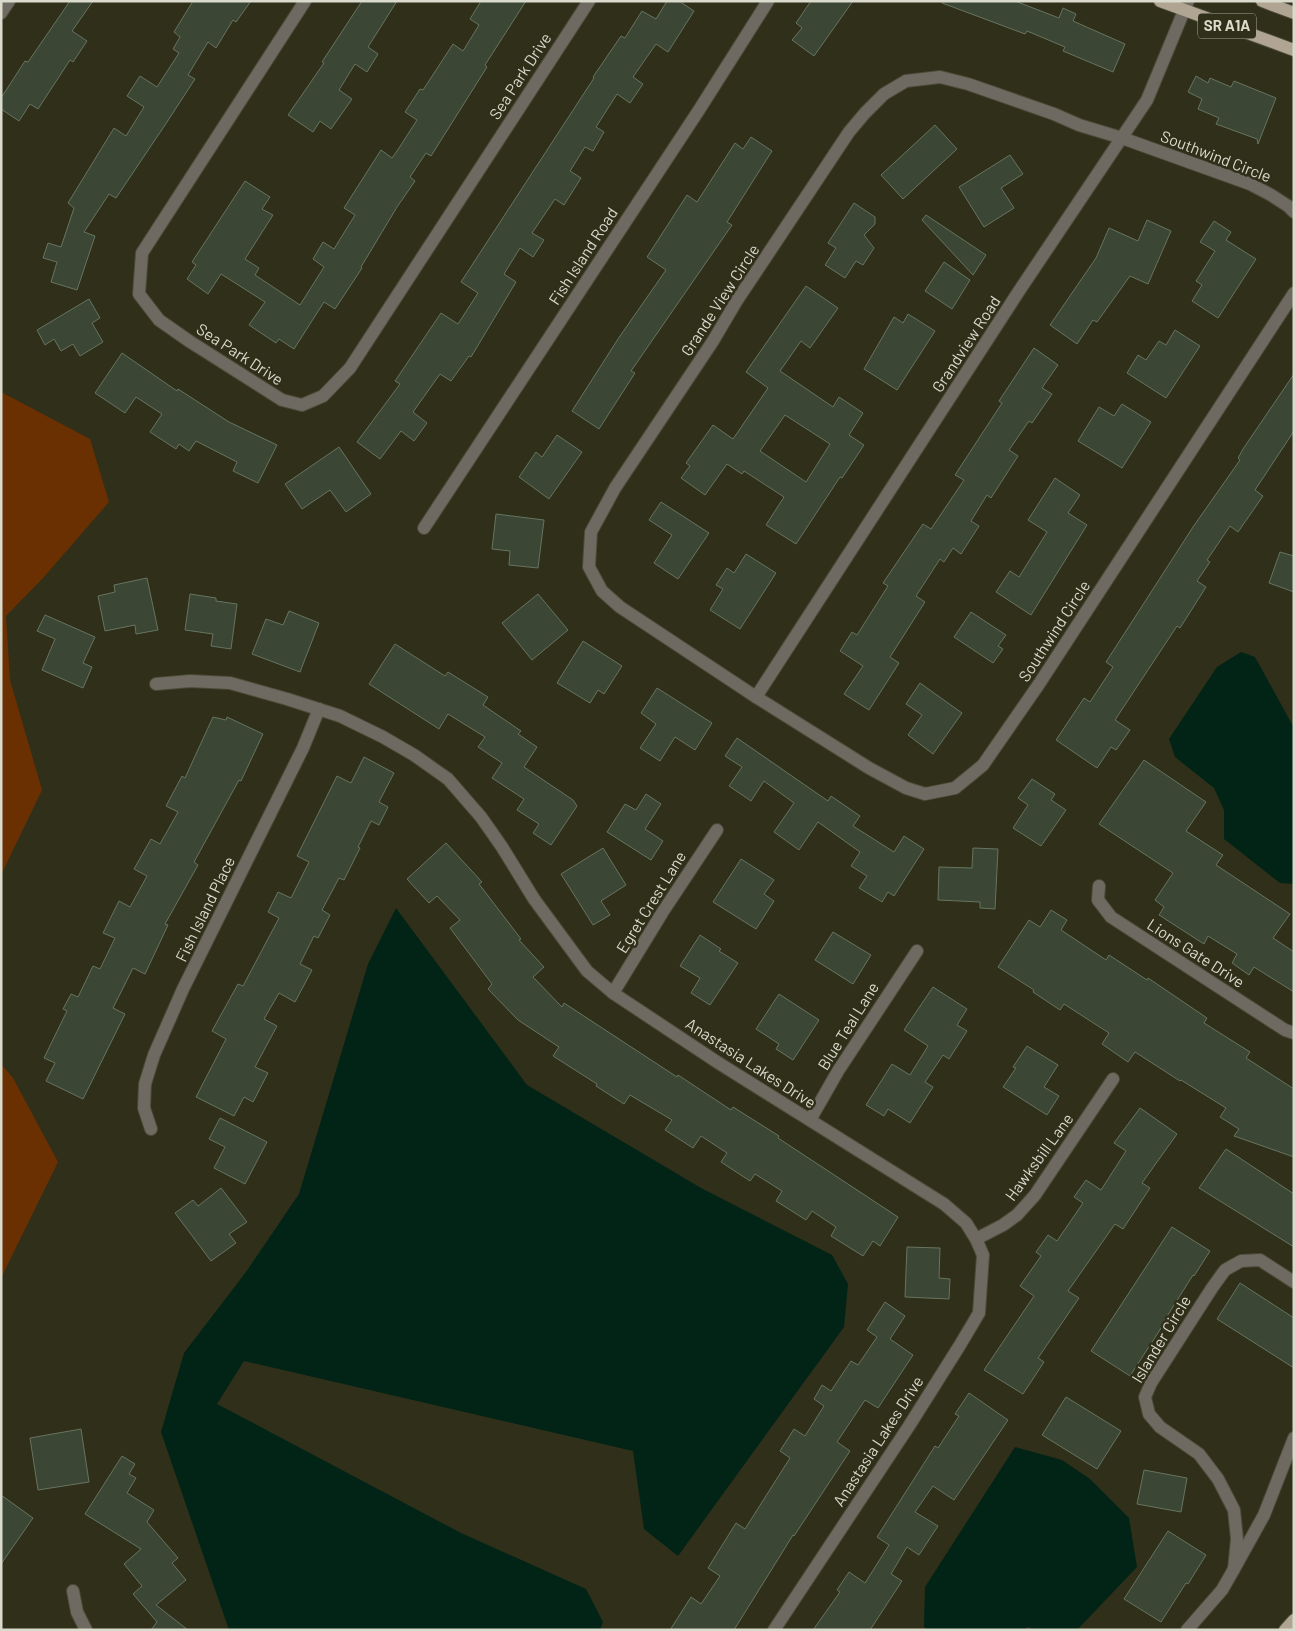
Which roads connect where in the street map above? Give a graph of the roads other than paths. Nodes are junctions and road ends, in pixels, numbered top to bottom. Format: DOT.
graph roads {
  1 [pos="9,1"];
  2 [pos="305,1"];
  3 [pos="589,1"];
  4 [pos="768,1"];
  5 [pos="1160,1"];
  6 [pos="1262,1"];
  7 [pos="1186,6"];
  8 [pos="1,13"];
  9 [pos="1294,13"];
  10 [pos="1294,50"];
  11 [pos="1122,138"];
  12 [pos="1294,212"];
  13 [pos="1294,293"];
  14 [pos="424,528"];
  15 [pos="156,684"];
  16 [pos="756,697"];
  17 [pos="319,709"];
  18 [pos="717,830"];
  19 [pos="1099,886"];
  20 [pos="917,952"];
  21 [pos="613,993"];
  22 [pos="1294,1033"];
  23 [pos="1112,1079"];
  24 [pos="810,1120"];
  25 [pos="151,1129"];
  26 [pos="976,1239"];
  27 [pos="1294,1282"];
  28 [pos="1294,1438"];
  29 [pos="1234,1569"];
  30 [pos="73,1591"];
  31 [pos="1294,1620"];
  32 [pos="86,1630"];
  33 [pos="774,1630"];
  34 [pos="1187,1630"];
  35 [pos="1285,1630"];
  1 -- 8 [label="street"];
  2 -- 3 [label="street, Sea Park Drive"];
  4 -- 14 [label="street, Fish Island Road"];
  5 -- 7 [label="main road, SR A1A"];
  6 -- 9 [label="main road, SR A1A"];
  7 -- 10 [label="main road, SR A1A"];
  7 -- 11 [label="street, Grandview Road"];
  11 -- 12 [label="street, Southwind Circle"];
  11 -- 16 [label="street, Grandview Road"];
  11 -- 16 [label="street, Grande View Circle"];
  13 -- 16 [label="street, Southwind Circle"];
  15 -- 17 [label="street, Anastasia Lakes Drive"];
  17 -- 21 [label="street, Anastasia Lakes Drive"];
  17 -- 25 [label="street, Fish Island Place"];
  18 -- 21 [label="street, Egret Crest Lane"];
  19 -- 22 [label="street, Lions Gate Drive"];
  20 -- 24 [label="street, Blue Teal Lane"];
  21 -- 24 [label="street, Anastasia Lakes Drive"];
  23 -- 26 [label="street, Hawksbill Lane"];
  24 -- 26 [label="street, Anastasia Lakes Drive"];
  26 -- 33 [label="street, Anastasia Lakes Drive"];
  27 -- 29 [label="street, Islander Circle"];
  28 -- 29 [label="street"];
  29 -- 34 [label="street"];
  30 -- 32 [label="street"];
  31 -- 35 [label="main road"];
}
